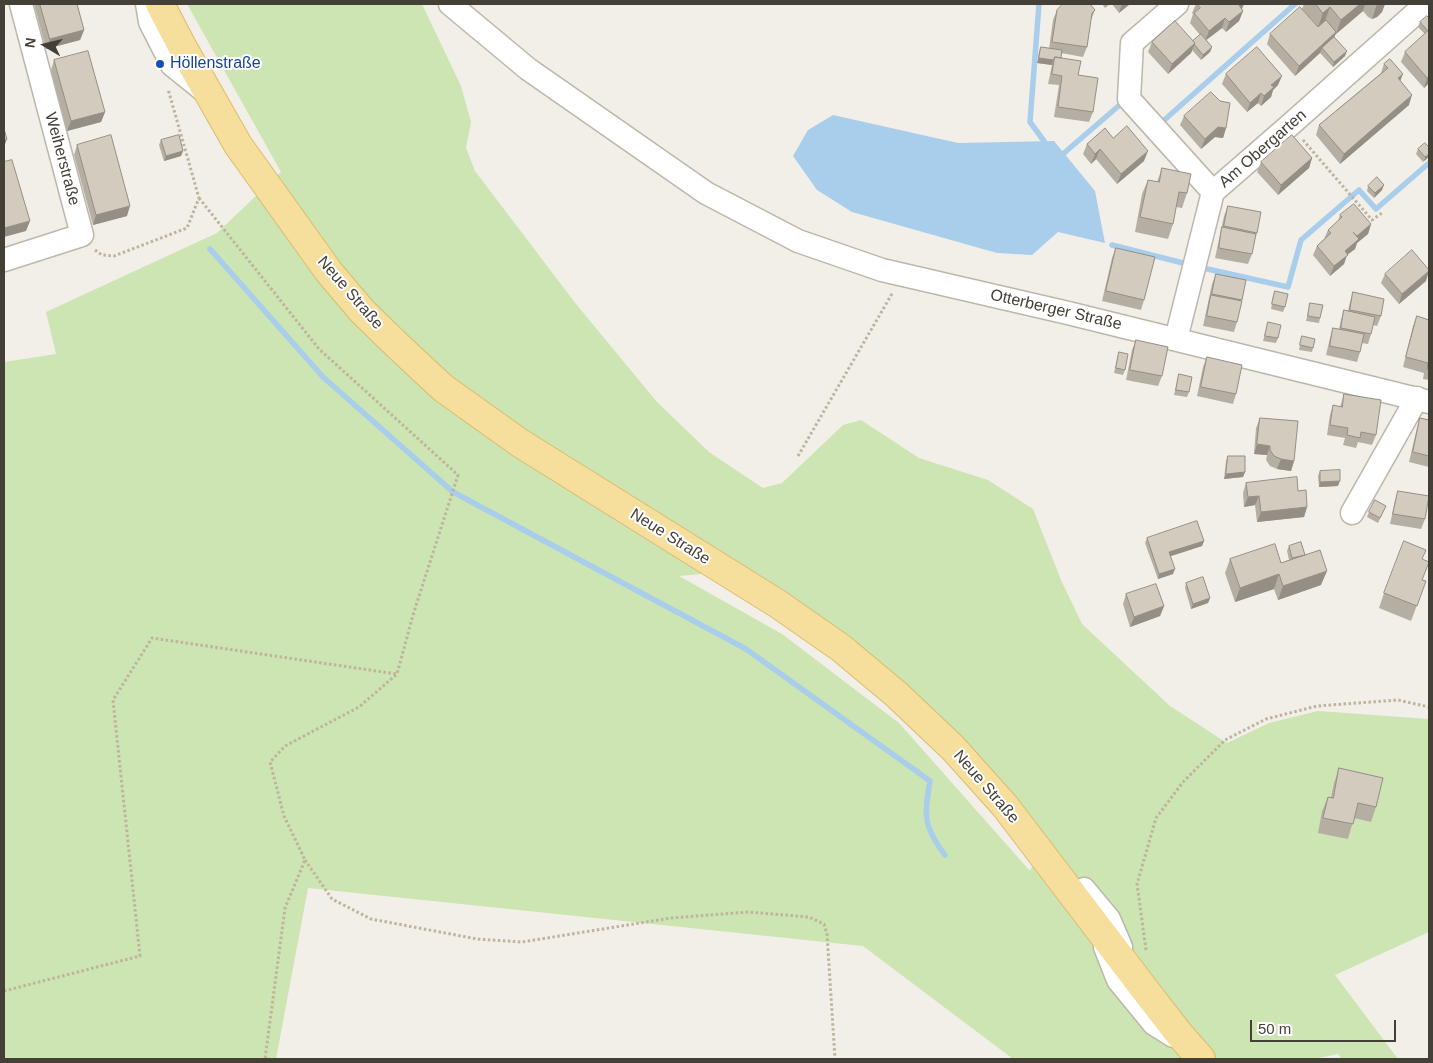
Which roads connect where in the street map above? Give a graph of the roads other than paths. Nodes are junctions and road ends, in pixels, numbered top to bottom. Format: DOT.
graph roads {
  1 [pos="21,4"];
  2 [pos="147,4"];
  3 [pos="160,4"];
  4 [pos="450,4"];
  5 [pos="1177,4"];
  6 [pos="1426,4"];
  7 [pos="210,95"];
  8 [pos="1212,192"];
  9 [pos="4,260"];
  10 [pos="1176,339"];
  11 [pos="1423,400"];
  12 [pos="1352,513"];
  13 [pos="1042,854"];
  14 [pos="1096,925"];
  15 [pos="1134,976"];
  16 [pos="1197,1054"];
  1 -- 9 [label="street, Weiherstraße"];
  2 -- 7 [label="street"];
  3 -- 7 [label="main road, Neue Straße"];
  4 -- 10 [label="street, Otterberger Straße"];
  5 -- 8 [label="street"];
  6 -- 8 [label="street, Am Obergarten"];
  7 -- 13 [label="main road, Neue Straße"];
  8 -- 10 [label="street, Am Obergarten"];
  10 -- 11 [label="street, Otterberger Straße"];
  11 -- 12 [label="street, Otterberger Straße"];
  13 -- 14 [label="main road, Neue Straße"];
  13 -- 15 [label="street"];
  14 -- 15 [label="main road, Neue Straße"];
  14 -- 16 [label="street"];
  15 -- 16 [label="main road, Neue Straße"];
}
